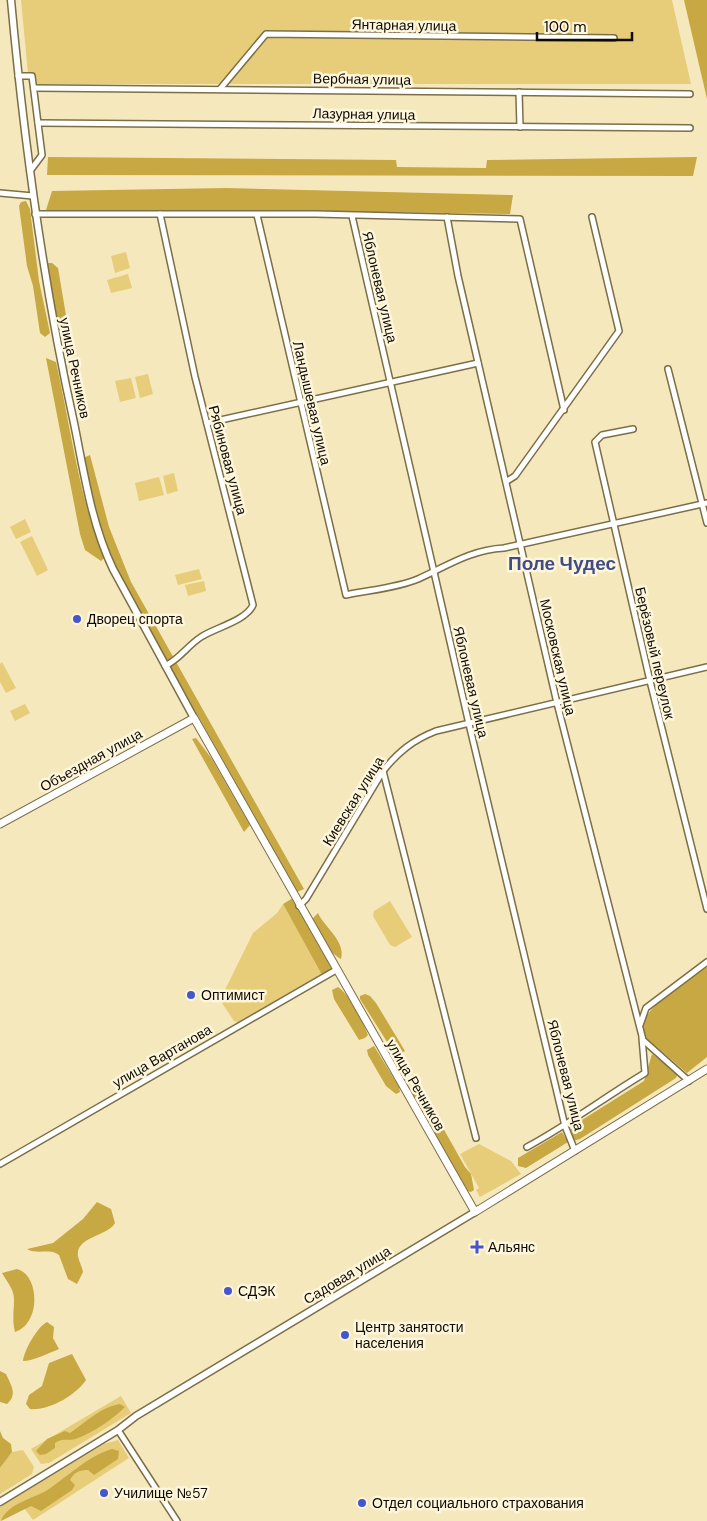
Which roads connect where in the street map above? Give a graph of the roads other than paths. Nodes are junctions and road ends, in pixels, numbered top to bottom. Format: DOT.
graph roads {
  1 [pos="11,0"];
  2 [pos="614,38"];
  3 [pos="18,76"];
  4 [pos="34,88"];
  5 [pos="220,89"];
  6 [pos="519,92"];
  7 [pos="690,94"];
  8 [pos="38,123"];
  9 [pos="520,127"];
  10 [pos="690,128"];
  11 [pos="30,172"];
  12 [pos="0,193"];
  13 [pos="33,196"];
  14 [pos="35,214"];
  15 [pos="160,214"];
  16 [pos="257,215"];
  17 [pos="352,216"];
  18 [pos="447,217"];
  19 [pos="592,217"];
  20 [pos="478,363"];
  21 [pos="668,368"];
  22 [pos="390,383"];
  23 [pos="300,403"];
  24 [pos="564,410"];
  25 [pos="207,423"];
  26 [pos="633,429"];
  27 [pos="506,481"];
  28 [pos="705,504"];
  29 [pos="707,523"];
  30 [pos="614,525"];
  31 [pos="521,544"];
  32 [pos="434,569"];
  33 [pos="165,666"];
  34 [pos="707,667"];
  35 [pos="650,681"];
  36 [pos="557,703"];
  37 [pos="194,718"];
  38 [pos="469,724"];
  39 [pos="383,771"];
  40 [pos="0,824"];
  41 [pos="299,906"];
  42 [pos="707,909"];
  43 [pos="707,962"];
  44 [pos="336,970"];
  45 [pos="643,1040"];
  46 [pos="707,1069"];
  47 [pos="689,1081"];
  48 [pos="565,1126"];
  49 [pos="476,1138"];
  50 [pos="526,1147"];
  51 [pos="575,1151"];
  52 [pos="0,1164"];
  53 [pos="475,1212"];
  54 [pos="118,1430"];
  55 [pos="0,1502"];
  56 [pos="177,1521"];
  1 -- 3 [label="street, улица Речников"];
  2 -- 5 [label="street, Янтарная улица"];
  3 -- 4 [label="street"];
  3 -- 11 [label="street, улица Речников"];
  4 -- 5 [label="street, Вербная улица"];
  4 -- 8 [label="street"];
  5 -- 6 [label="street, Вербная улица"];
  6 -- 7 [label="street, Вербная улица"];
  6 -- 9 [label="street"];
  8 -- 9 [label="street, Лазурная улица"];
  8 -- 11 [label="street"];
  9 -- 10 [label="street, Лазурная улица"];
  11 -- 13 [label="street, улица Речников"];
  12 -- 13 [label="street"];
  13 -- 14 [label="street, улица Речников"];
  14 -- 15 [label="street"];
  14 -- 33 [label="street, улица Речников"];
  15 -- 16 [label="street"];
  15 -- 25 [label="street, Рябиновая улица"];
  16 -- 17 [label="street"];
  16 -- 23 [label="street, Ландышевая улица"];
  17 -- 18 [label="street"];
  17 -- 22 [label="street, Яблоневая улица"];
  18 -- 20 [label="street, Московская улица"];
  18 -- 24 [label="street"];
  19 -- 24 [label="street"];
  20 -- 22 [label="street"];
  20 -- 27 [label="street, Московская улица"];
  21 -- 28 [label="street"];
  22 -- 23 [label="street"];
  22 -- 32 [label="street, Яблоневая улица"];
  23 -- 25 [label="street"];
  23 -- 32 [label="street, Ландышевая улица"];
  24 -- 27 [label="street"];
  25 -- 33 [label="street, Рябиновая улица"];
  26 -- 30 [label="street, Берёзовый переулок"];
  27 -- 31 [label="street, Московская улица"];
  28 -- 29 [label="street"];
  28 -- 30 [label="street"];
  30 -- 31 [label="street"];
  30 -- 35 [label="street, Берёзовый переулок"];
  31 -- 32 [label="street"];
  31 -- 36 [label="street, Московская улица"];
  32 -- 38 [label="street, Яблоневая улица"];
  33 -- 37 [label="street, улица Речников"];
  34 -- 35 [label="street, Киевская улица"];
  35 -- 36 [label="street, Киевская улица"];
  35 -- 42 [label="street, Берёзовый переулок"];
  36 -- 38 [label="street, Киевская улица"];
  36 -- 45 [label="street, Московская улица"];
  37 -- 40 [label="main road, Объездная улица"];
  37 -- 41 [label="main road, улица Речников"];
  38 -- 39 [label="street, Киевская улица"];
  38 -- 48 [label="street, Яблоневая улица"];
  39 -- 41 [label="street, Киевская улица"];
  39 -- 49 [label="street"];
  41 -- 44 [label="main road, улица Речников"];
  43 -- 45 [label="street"];
  44 -- 52 [label="street, улица Вартанова"];
  44 -- 53 [label="main road, улица Речников"];
  45 -- 47 [label="street"];
  45 -- 48 [label="street"];
  46 -- 47 [label="main road, Садовая улица"];
  47 -- 51 [label="main road, Садовая улица"];
  48 -- 50 [label="street"];
  48 -- 51 [label="street, Яблоневая улица"];
  51 -- 53 [label="main road, Садовая улица"];
  53 -- 54 [label="street, Садовая улица"];
  54 -- 55 [label="street, Садовая улица"];
  54 -- 56 [label="street"];
}
